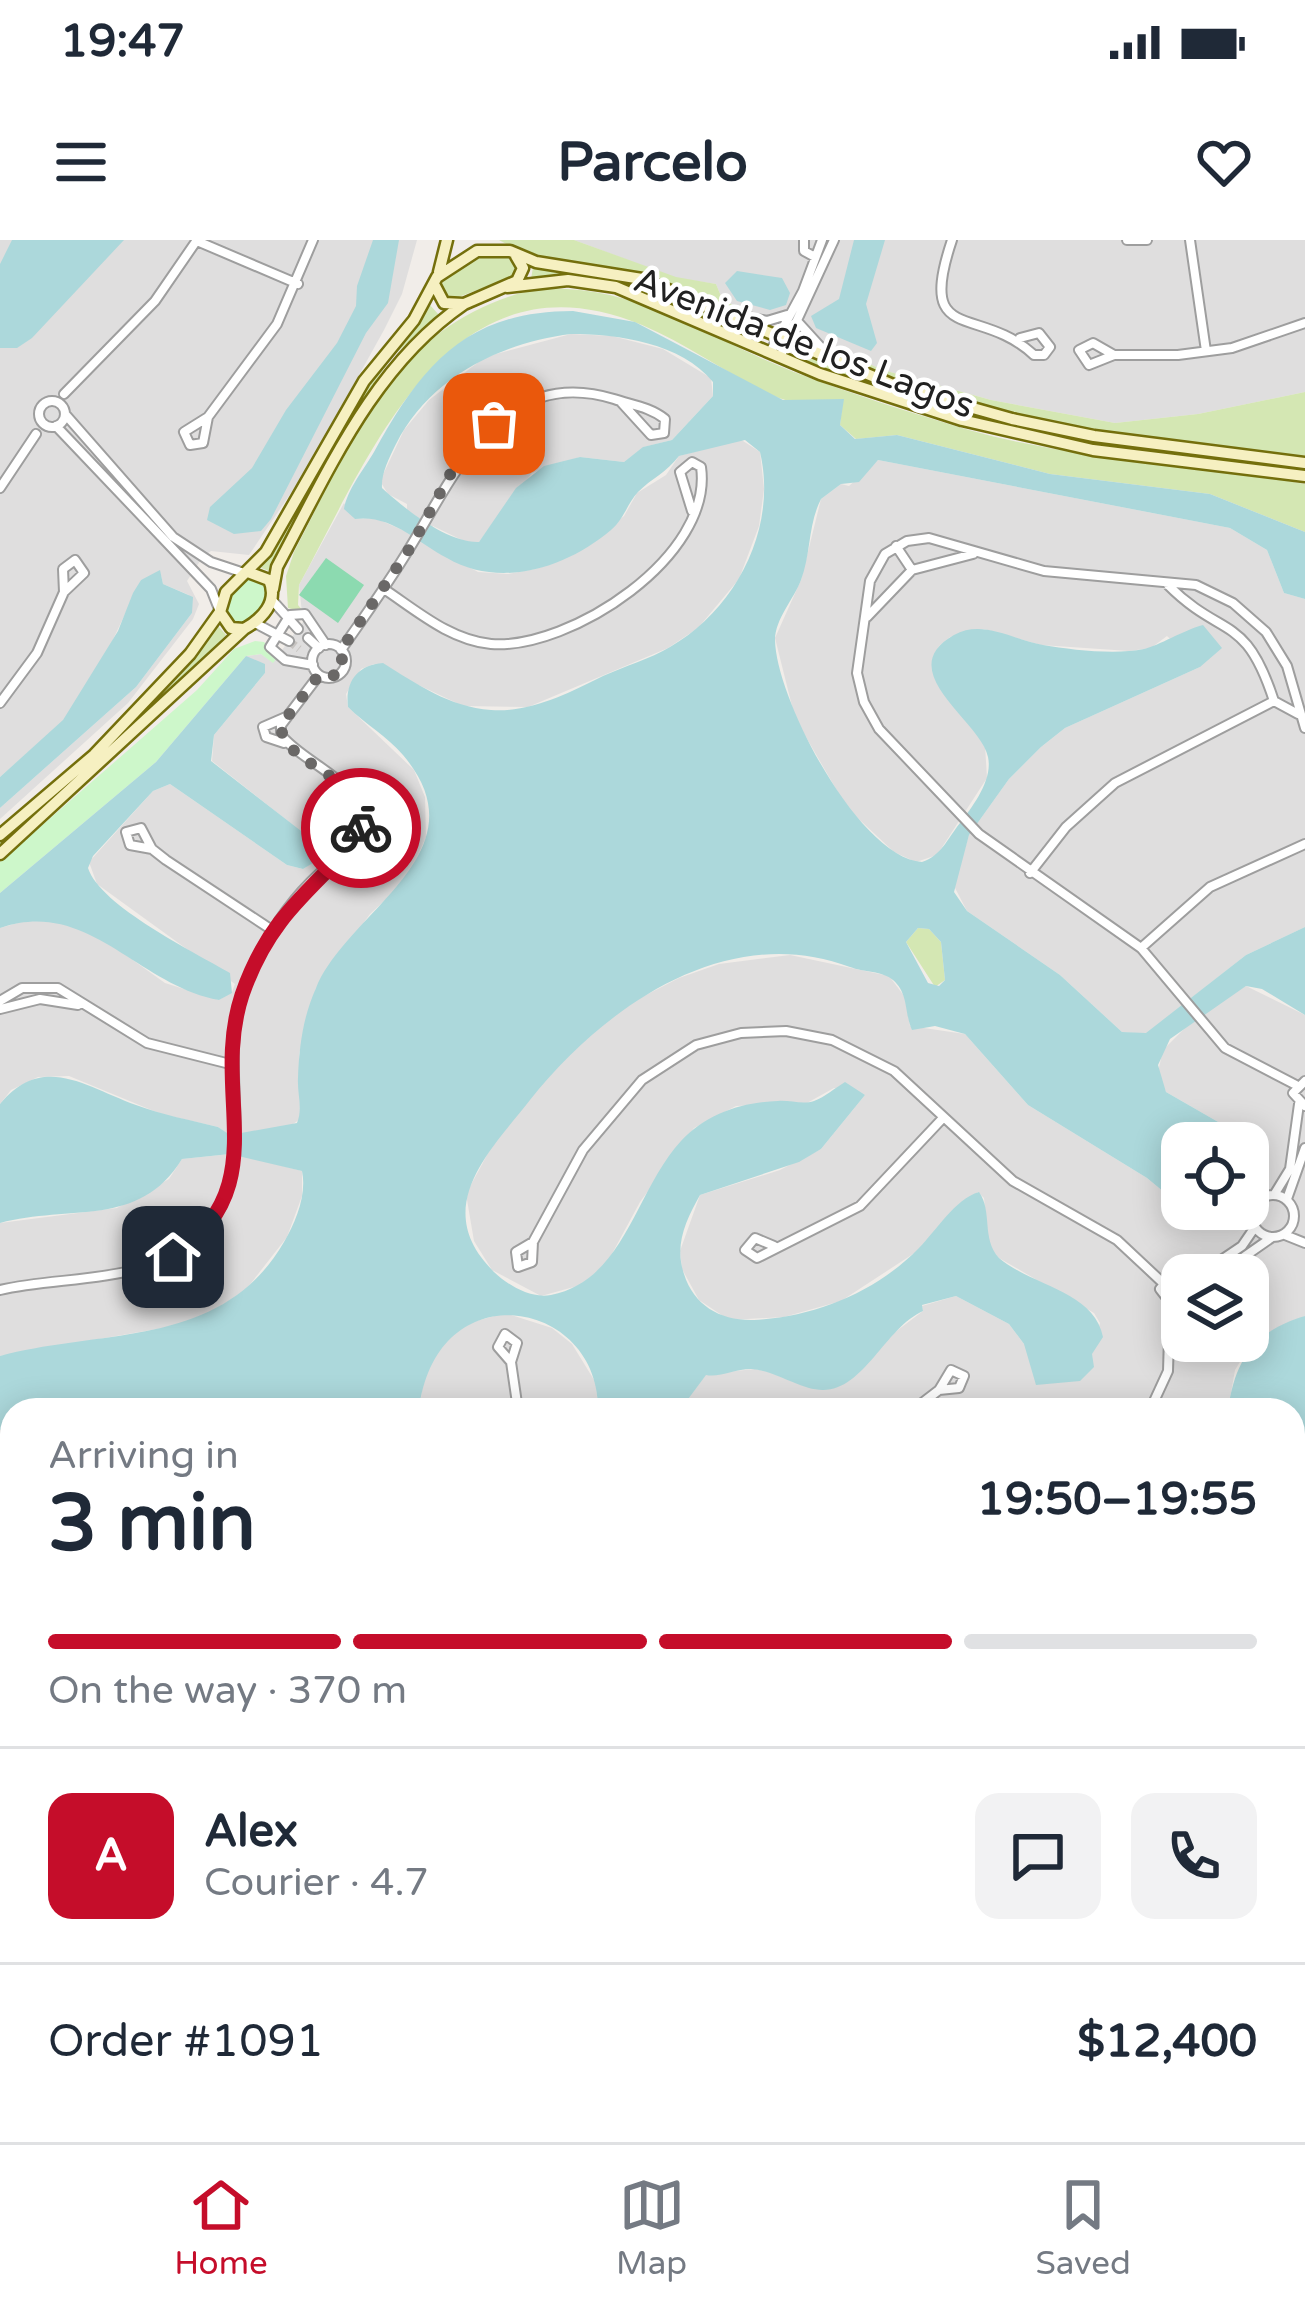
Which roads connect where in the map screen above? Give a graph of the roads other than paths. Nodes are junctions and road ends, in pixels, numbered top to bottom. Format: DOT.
graph roads {
  1 [pos="197,240"];
  2 [pos="313,240"];
  3 [pos="447,240"];
  4 [pos="495,240"];
  5 [pos="804,240"];
  6 [pos="822,240"];
  7 [pos="834,240"];
  8 [pos="952,240"];
  9 [pos="1127,240"];
  10 [pos="1147,240"];
  11 [pos="1190,240"];
  12 [pos="513,254"];
  13 [pos="815,257"];
  14 [pos="436,281"];
  15 [pos="298,284"];
  16 [pos="507,287"];
  17 [pos="464,304"];
  18 [pos="722,312"];
  19 [pos="793,317"];
  20 [pos="1305,323"];
  21 [pos="1020,338"];
  22 [pos="782,339"];
  23 [pos="1206,352"];
  24 [pos="775,355"];
  25 [pos="1114,355"];
  26 [pos="837,363"];
  27 [pos="64,394"];
  28 [pos="620,401"];
  29 [pos="48,402"];
  30 [pos="64,410"];
  31 [pos="40,415"];
  32 [pos="208,417"];
  33 [pos="54,426"];
  34 [pos="36,434"];
  35 [pos="1305,463"];
  36 [pos="1305,476"];
  37 [pos="0,488"];
  38 [pos="692,511"];
  39 [pos="896,546"];
  40 [pos="974,554"];
  41 [pos="912,570"];
  42 [pos="248,573"];
  43 [pos="1167,584"];
  44 [pos="384,589"];
  45 [pos="64,592"];
  46 [pos="272,594"];
  47 [pos="219,610"];
  48 [pos="1250,617"];
  49 [pos="285,619"];
  50 [pos="865,621"];
  51 [pos="249,626"];
  52 [pos="298,629"];
  53 [pos="1238,632"];
  54 [pos="275,634"];
  55 [pos="308,638"];
  56 [pos="289,641"];
  57 [pos="322,646"];
  58 [pos="299,649"];
  59 [pos="341,650"];
  60 [pos="312,662"];
  61 [pos="319,675"];
  62 [pos="1292,681"];
  63 [pos="1271,684"];
  64 [pos="1274,701"];
  65 [pos="1292,702"];
  66 [pos="0,704"];
  67 [pos="287,717"];
  68 [pos="1305,728"];
  69 [pos="288,744"];
  70 [pos="0,836"];
  71 [pos="1305,844"];
  72 [pos="152,849"];
  73 [pos="0,854"];
  74 [pos="1030,873"];
  75 [pos="272,930"];
  76 [pos="1141,948"];
  77 [pos="0,1005"];
  78 [pos="230,1064"];
  79 [pos="1300,1083"];
  80 [pos="1302,1105"];
  81 [pos="942,1119"];
  82 [pos="1305,1148"];
  83 [pos="1274,1195"];
  84 [pos="1269,1197"];
  85 [pos="1287,1199"];
  86 [pos="1294,1219"];
  87 [pos="1305,1228"];
  88 [pos="1253,1230"];
  89 [pos="1263,1230"];
  90 [pos="1278,1236"];
  91 [pos="533,1242"];
  92 [pos="1305,1243"];
  93 [pos="774,1246"];
  94 [pos="1230,1254"];
  95 [pos="1250,1254"];
  96 [pos="1161,1281"];
  97 [pos="0,1289"];
  98 [pos="512,1362"];
  99 [pos="1169,1362"];
  100 [pos="939,1390"];
  101 [pos="516,1398"];
  102 [pos="929,1398"];
  103 [pos="1156,1398"];
  1 -- 15 [label="street"];
  1 -- 27 [label="street"];
  2 -- 15 [label="street"];
  3 -- 14 [label="street"];
  4 -- 12 [label="street"];
  5 -- 13 [label="street"];
  6 -- 13 [label="street"];
  7 -- 19 [label="street"];
  8 -- 21 [label="street"];
  9 -- 10 [label="street"];
  11 -- 23 [label="street"];
  12 -- 14 [label="street"];
  12 -- 16 [label="street"];
  12 -- 18 [label="street, Avenida de los Lagos"];
  13 -- 19 [label="street"];
  14 -- 17 [label="street"];
  14 -- 42 [label="street"];
  15 -- 32 [label="street"];
  16 -- 17 [label="street, Avenida de los Lagos"];
  16 -- 24 [label="street, Avenida de los Lagos"];
  17 -- 46 [label="street"];
  18 -- 19 [label="street"];
  18 -- 22 [label="street, Avenida de los Lagos"];
  19 -- 22 [label="street"];
  19 -- 26 [label="street"];
  20 -- 23 [label="street"];
  22 -- 24 [label="street"];
  22 -- 26 [label="street, Avenida de los Lagos"];
  23 -- 25 [label="street"];
  24 -- 36 [label="street, Avenida de los Lagos"];
  26 -- 35 [label="street, Avenida de los Lagos"];
  27 -- 29 [label="street"];
  27 -- 30 [label="street"];
  28 -- 28 [label="street"];
  28 -- 44 [label="street"];
  29 -- 30 [label="street"];
  29 -- 31 [label="street"];
  30 -- 33 [label="street"];
  30 -- 42 [label="street"];
  31 -- 33 [label="street"];
  31 -- 34 [label="street"];
  33 -- 34 [label="street"];
  33 -- 47 [label="street"];
  34 -- 37 [label="street"];
  38 -- 38 [label="street"];
  38 -- 44 [label="street"];
  39 -- 40 [label="street"];
  39 -- 41 [label="street"];
  39 -- 50 [label="street"];
  40 -- 41 [label="street"];
  40 -- 43 [label="street"];
  41 -- 50 [label="street"];
  42 -- 46 [label="street"];
  42 -- 47 [label="street"];
  43 -- 48 [label="street"];
  43 -- 53 [label="street"];
  44 -- 59 [label="street"];
  45 -- 66 [label="street"];
  46 -- 49 [label="street"];
  46 -- 51 [label="street"];
  47 -- 51 [label="street"];
  47 -- 70 [label="street"];
  48 -- 53 [label="street"];
  48 -- 62 [label="street"];
  49 -- 52 [label="street"];
  49 -- 54 [label="street"];
  49 -- 57 [label="street"];
  50 -- 74 [label="street"];
  51 -- 54 [label="street"];
  51 -- 73 [label="street"];
  53 -- 63 [label="street"];
  54 -- 56 [label="street"];
  54 -- 60 [label="street"];
  55 -- 57 [label="street"];
  57 -- 59 [label="street"];
  57 -- 60 [label="street"];
  58 -- 60 [label="street"];
  59 -- 61 [label="street"];
  60 -- 61 [label="street"];
  61 -- 67 [label="street"];
  62 -- 63 [label="street"];
  62 -- 65 [label="street"];
  63 -- 64 [label="street"];
  64 -- 65 [label="street"];
  64 -- 74 [label="street"];
  65 -- 68 [label="street"];
  67 -- 69 [label="street"];
  67 -- 69 [label="street"];
  69 -- 75 [label="street"];
  71 -- 76 [label="street"];
  72 -- 75 [label="street"];
  74 -- 76 [label="street"];
  75 -- 78 [label="street"];
  76 -- 79 [label="street"];
  77 -- 78 [label="street"];
  78 -- 97 [label="street"];
  79 -- 80 [label="street"];
  80 -- 83 [label="street"];
  81 -- 91 [label="street"];
  81 -- 93 [label="street"];
  81 -- 96 [label="street"];
  82 -- 85 [label="street"];
  83 -- 84 [label="street"];
  83 -- 85 [label="street"];
  85 -- 86 [label="street"];
  86 -- 87 [label="street"];
  86 -- 90 [label="street"];
  88 -- 94 [label="street"];
  89 -- 90 [label="street"];
  90 -- 92 [label="street"];
  90 -- 95 [label="street"];
  98 -- 101 [label="street"];
  99 -- 103 [label="street"];
  100 -- 102 [label="street"];
}
